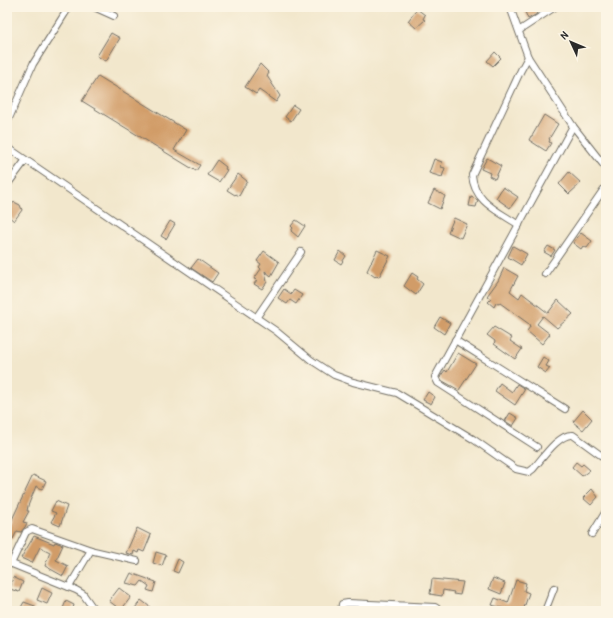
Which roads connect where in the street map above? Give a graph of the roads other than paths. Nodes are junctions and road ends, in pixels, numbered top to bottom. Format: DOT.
graph roads {
  1 [pos="69,7"];
  2 [pos="94,7"];
  3 [pos="510,7"];
  4 [pos="555,7"];
  5 [pos="114,16"];
  6 [pos="520,30"];
  7 [pos="528,57"];
  8 [pos="7,123"];
  9 [pos="573,126"];
  10 [pos="7,147"];
  11 [pos="25,161"];
  12 [pos="606,168"];
  13 [pos="7,185"];
  14 [pos="606,186"];
  15 [pos="519,225"];
  16 [pos="301,252"];
  17 [pos="545,274"];
  18 [pos="256,318"];
  19 [pos="455,340"];
  20 [pos="564,409"];
  21 [pos="537,447"];
  22 [pos="606,459"];
  23 [pos="606,511"];
  24 [pos="592,534"];
  25 [pos="91,550"];
  26 [pos="137,561"];
  27 [pos="9,563"];
  28 [pos="69,587"];
  29 [pos="554,588"];
  30 [pos="95,611"];
  31 [pos="341,611"];
  32 [pos="441,611"];
  33 [pos="544,611"];
  1 -- 8 [label="street"];
  2 -- 5 [label="street"];
  3 -- 6 [label="street"];
  4 -- 6 [label="street"];
  6 -- 7 [label="street"];
  7 -- 9 [label="street"];
  7 -- 15 [label="street"];
  9 -- 12 [label="street"];
  9 -- 15 [label="street"];
  10 -- 11 [label="street"];
  11 -- 13 [label="street"];
  11 -- 18 [label="street"];
  14 -- 17 [label="street"];
  15 -- 19 [label="street"];
  16 -- 18 [label="street"];
  18 -- 22 [label="street"];
  19 -- 20 [label="street"];
  19 -- 21 [label="street"];
  23 -- 24 [label="street"];
  25 -- 26 [label="street"];
  25 -- 27 [label="street"];
  25 -- 28 [label="street"];
  27 -- 28 [label="street"];
  28 -- 30 [label="street"];
  29 -- 33 [label="street"];
  31 -- 32 [label="street"];
}
